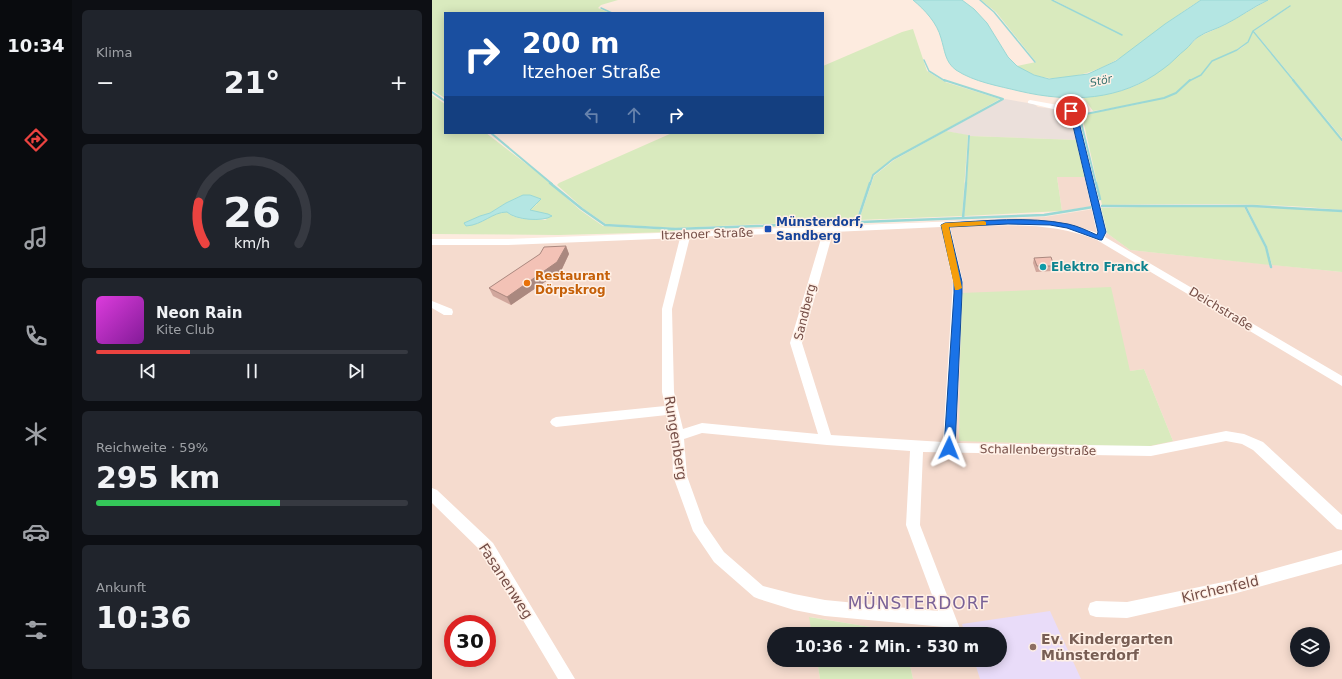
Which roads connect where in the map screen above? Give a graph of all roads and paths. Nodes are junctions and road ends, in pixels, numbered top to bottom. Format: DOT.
graph roads {
  1 [pos="1030,102"];
  2 [pos="945,225"];
  3 [pos="829,229"];
  4 [pos="686,234"];
  5 [pos="1100,238"];
  6 [pos="432,242"];
  7 [pos="432,304"];
  8 [pos="448,312"];
  9 [pos="1342,382"];
  10 [pos="672,410"];
  11 [pos="556,422"];
  12 [pos="678,436"];
  13 [pos="827,440"];
  14 [pos="917,446"];
  15 [pos="949,448"];
  16 [pos="432,494"];
  17 [pos="1342,524"];
  18 [pos="1342,557"];
  19 [pos="1096,609"];
  20 [pos="949,620"];
  21 [pos="952,627"];
  22 [pos="567,679"];
  1 -- 5 [label="street"];
  2 -- 3 [label="street, Itzehoer Straße"];
  2 -- 5 [label="street, Itzehoer Straße"];
  2 -- 15 [label="street"];
  3 -- 4 [label="street, Itzehoer Straße"];
  3 -- 13 [label="street, Sandberg"];
  4 -- 6 [label="street, Itzehoer Straße"];
  4 -- 10 [label="street, Rungenberg"];
  5 -- 9 [label="street, Deichstraße"];
  7 -- 8 [label="street"];
  10 -- 11 [label="street"];
  10 -- 12 [label="street, Rungenberg"];
  12 -- 13 [label="street, Schallenbergstraße"];
  12 -- 20 [label="street, Rungenberg"];
  13 -- 14 [label="street, Schallenbergstraße"];
  14 -- 15 [label="street, Schallenbergstraße"];
  14 -- 20 [label="street"];
  15 -- 17 [label="street, Schallenbergstraße"];
  16 -- 22 [label="street, Fasanenweg"];
  18 -- 19 [label="street, Kirchenfeld"];
  20 -- 21 [label="street"];
}
